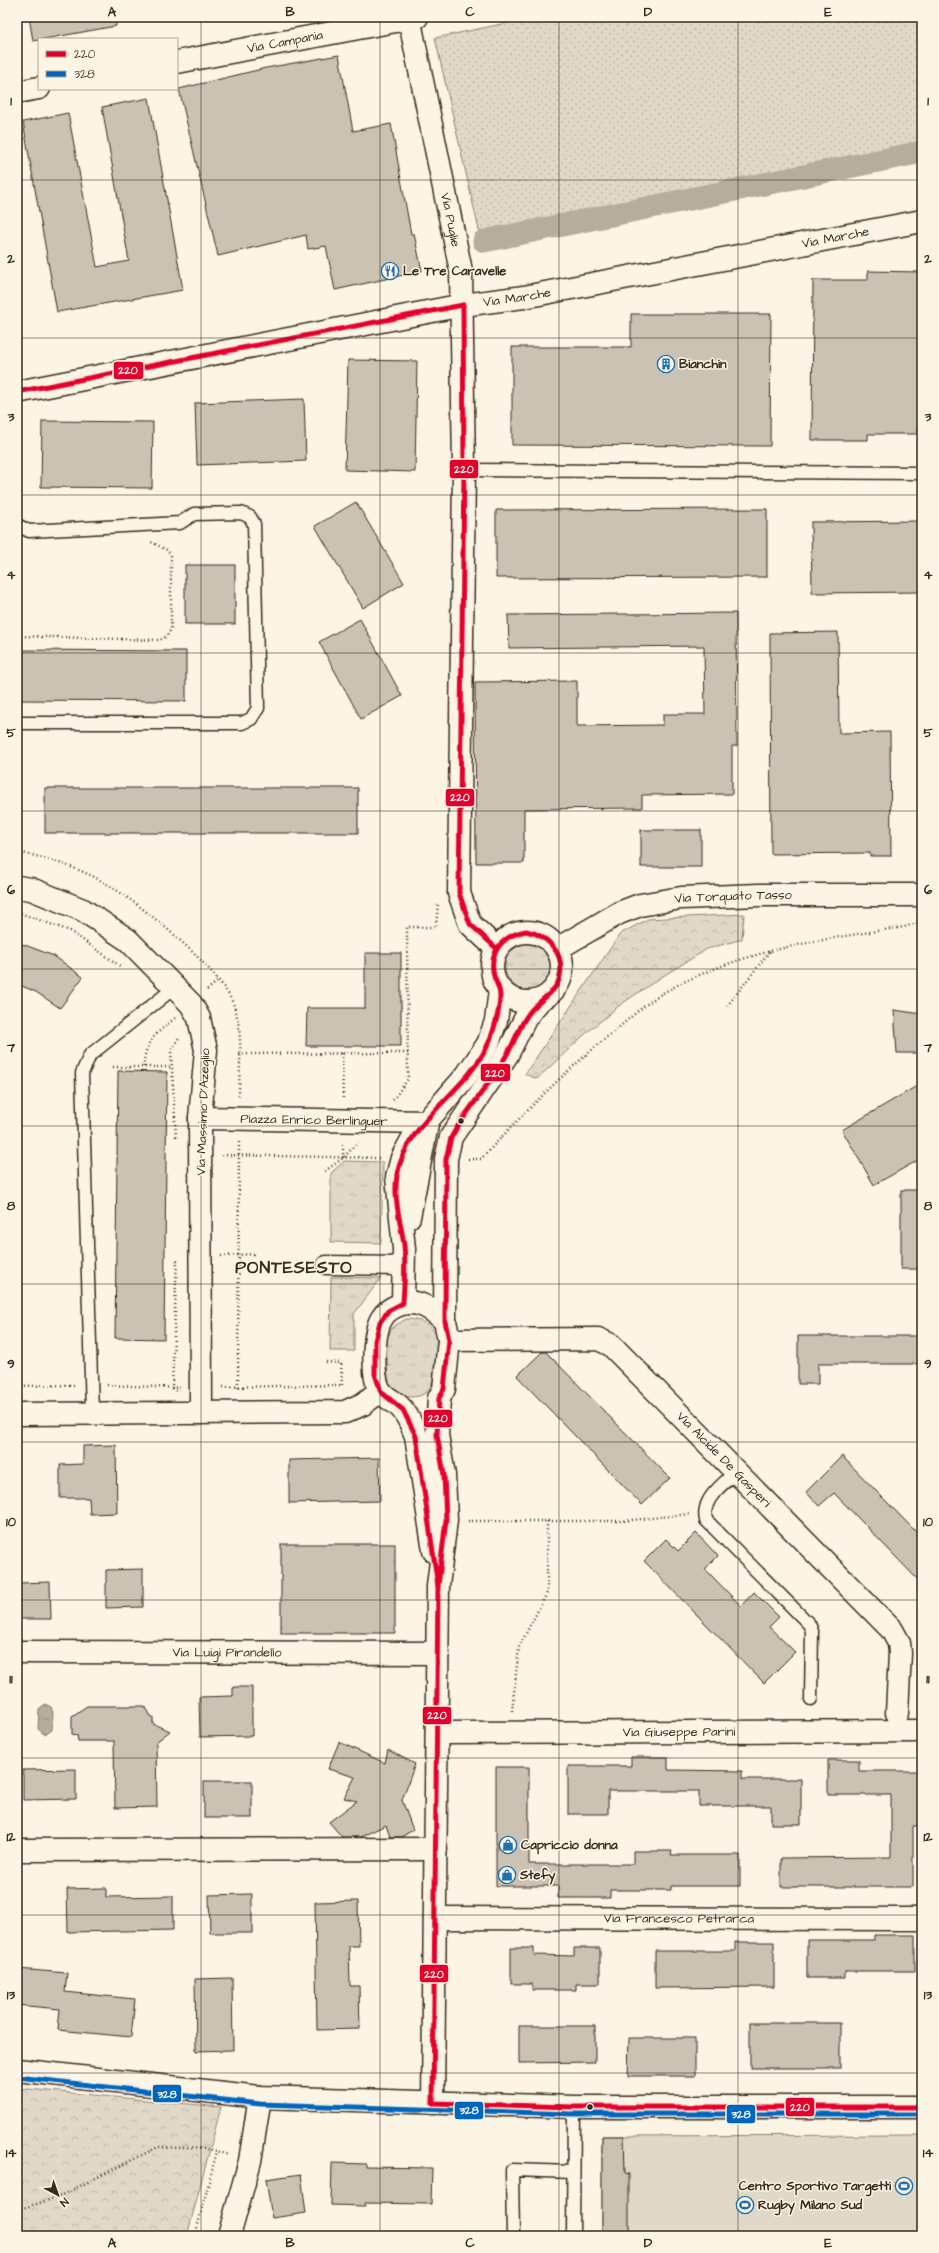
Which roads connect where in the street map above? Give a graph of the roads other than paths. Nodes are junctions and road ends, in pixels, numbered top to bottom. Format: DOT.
graph roads {
  1 [pos="412,17"];
  2 [pos="178,62"];
  3 [pos="38,88"];
  4 [pos="17,92"];
  5 [pos="922,221"];
  6 [pos="462,305"];
  7 [pos="17,392"];
  8 [pos="464,470"];
  9 [pos="922,473"];
  10 [pos="17,525"];
  11 [pos="17,723"];
  12 [pos="17,887"];
  13 [pos="922,895"];
  14 [pos="496,948"];
  15 [pos="557,949"];
  16 [pos="500,990"];
  17 [pos="166,994"];
  18 [pos="539,1001"];
  19 [pos="200,1118"];
  20 [pos="427,1122"];
  21 [pos="404,1258"];
  22 [pos="326,1265"];
  23 [pos="403,1303"];
  24 [pos="447,1330"];
  25 [pos="380,1391"];
  26 [pos="439,1398"];
  27 [pos="399,1406"];
  28 [pos="92,1412"];
  29 [pos="193,1413"];
  30 [pos="17,1414"];
  31 [pos="736,1472"];
  32 [pos="438,1586"];
  33 [pos="17,1652"];
  34 [pos="438,1653"];
  35 [pos="811,1699"];
  36 [pos="897,1713"];
  37 [pos="922,1731"];
  38 [pos="437,1732"];
  39 [pos="436,1849"];
  40 [pos="17,1850"];
  41 [pos="435,1918"];
  42 [pos="922,1919"];
  43 [pos="17,2070"];
  44 [pos="260,2097"];
  45 [pos="433,2103"];
  46 [pos="574,2107"];
  47 [pos="922,2107"];
  48 [pos="573,2172"];
  49 [pos="230,2236"];
  50 [pos="513,2236"];
  51 [pos="573,2236"];
  1 -- 2 [label="street, Via Campania"];
  1 -- 6 [label="street, Via Puglie"];
  3 -- 4 [label="street"];
  5 -- 6 [label="street, Via Marche"];
  6 -- 7 [label="street, Via Marche"];
  6 -- 8 [label="street, Via Puglie"];
  8 -- 9 [label="lane"];
  8 -- 14 [label="street, Via Puglie"];
  10 -- 11 [label="lane"];
  12 -- 17 [label="street, Via Massimo D'Azeglio"];
  13 -- 15 [label="street, Via Torquato Tasso"];
  14 -- 15 [label="street"];
  14 -- 16 [label="street"];
  15 -- 18 [label="street"];
  16 -- 18 [label="street"];
  16 -- 20 [label="street"];
  17 -- 19 [label="street, Via Massimo D'Azeglio"];
  17 -- 28 [label="lane"];
  18 -- 24 [label="street"];
  19 -- 20 [label="street, Piazza Enrico Berlinguer"];
  19 -- 29 [label="street, Via Massimo D'Azeglio"];
  20 -- 21 [label="street"];
  20 -- 21 [label="street"];
  21 -- 22 [label="street"];
  21 -- 23 [label="street"];
  23 -- 24 [label="street"];
  23 -- 25 [label="street"];
  24 -- 26 [label="street"];
  24 -- 31 [label="street, Via Alcide De Gasperi"];
  25 -- 27 [label="street"];
  25 -- 29 [label="street"];
  26 -- 27 [label="street"];
  26 -- 32 [label="street"];
  27 -- 32 [label="street"];
  28 -- 29 [label="street"];
  28 -- 30 [label="street"];
  31 -- 35 [label="lane"];
  31 -- 36 [label="street, Via Alcide De Gasperi"];
  32 -- 34 [label="street"];
  33 -- 34 [label="street, Via Luigi Pirandello"];
  34 -- 38 [label="street"];
  37 -- 38 [label="street, Via Giuseppe Parini"];
  38 -- 39 [label="street"];
  39 -- 40 [label="street"];
  39 -- 41 [label="street"];
  41 -- 42 [label="street, Via Francesco Petrarca"];
  41 -- 45 [label="street"];
  43 -- 44 [label="street"];
  44 -- 45 [label="street"];
  44 -- 49 [label="street"];
  45 -- 46 [label="street"];
  46 -- 47 [label="street"];
  46 -- 48 [label="lane"];
  48 -- 50 [label="lane"];
  48 -- 51 [label="lane"];
}
